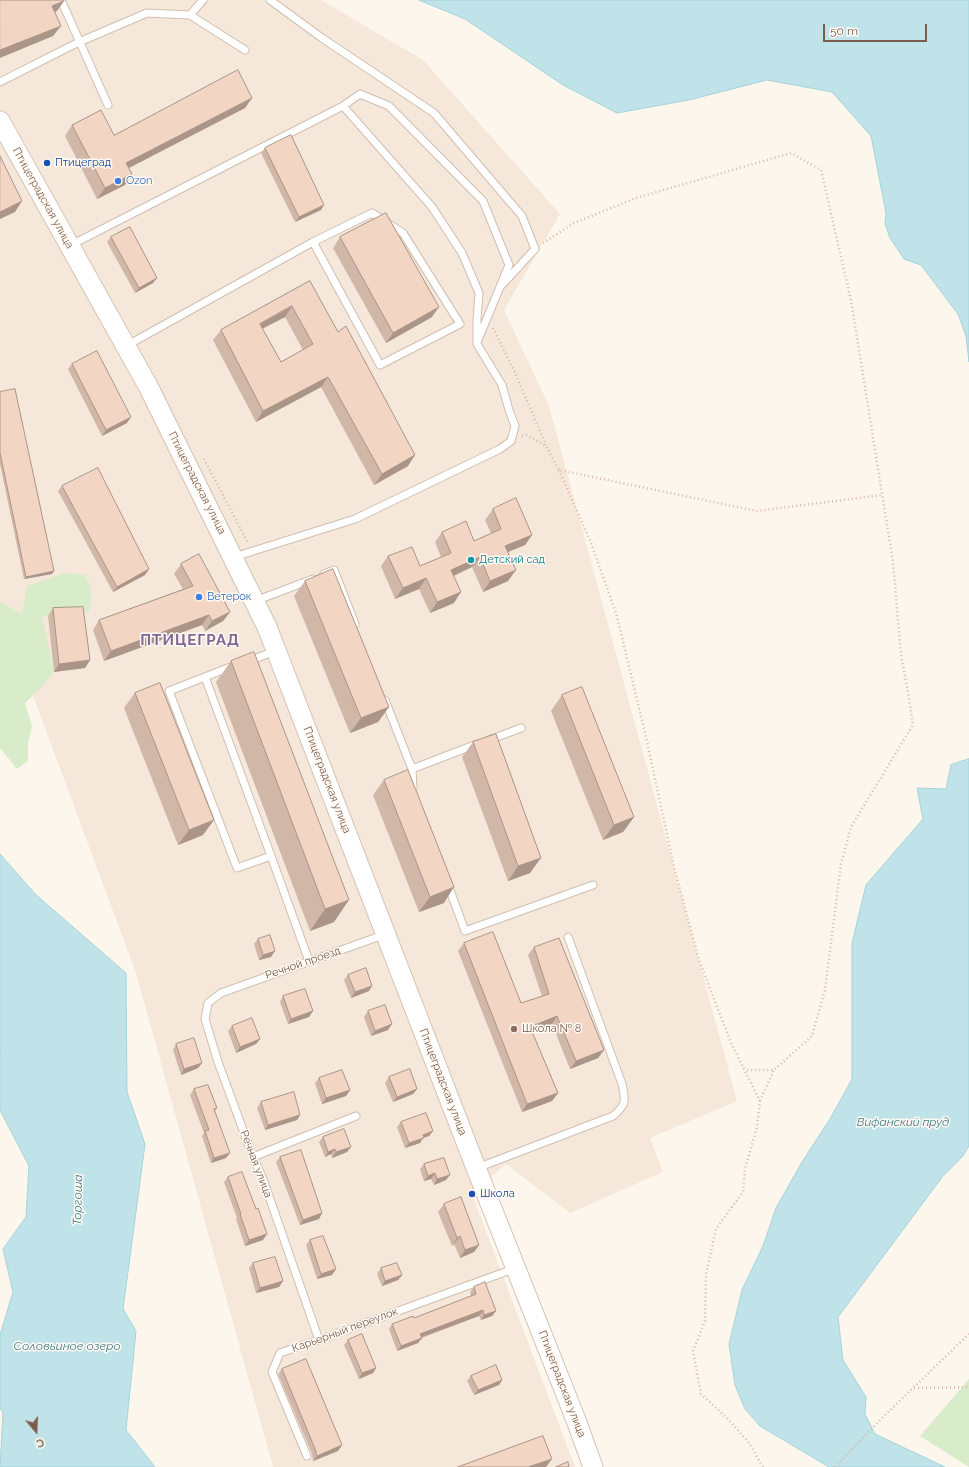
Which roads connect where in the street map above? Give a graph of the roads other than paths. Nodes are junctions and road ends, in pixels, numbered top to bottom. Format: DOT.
graph roads {
  1 [pos="61,0"];
  2 [pos="203,0"];
  3 [pos="270,0"];
  4 [pos="190,15"];
  5 [pos="79,42"];
  6 [pos="245,50"];
  7 [pos="0,82"];
  8 [pos="108,105"];
  9 [pos="343,106"];
  10 [pos="0,121"];
  11 [pos="313,242"];
  12 [pos="70,245"];
  13 [pos="500,286"];
  14 [pos="477,344"];
  15 [pos="126,346"];
  16 [pos="234,557"];
  17 [pos="255,601"];
  18 [pos="357,629"];
  19 [pos="277,650"];
  20 [pos="205,677"];
  21 [pos="383,695"];
  22 [pos="521,728"];
  23 [pos="412,769"];
  24 [pos="415,794"];
  25 [pos="271,856"];
  26 [pos="446,881"];
  27 [pos="592,885"];
  28 [pos="386,934"];
  29 [pos="568,937"];
  30 [pos="309,961"];
  31 [pos="221,993"];
  32 [pos="356,1116"];
  33 [pos="253,1157"];
  34 [pos="476,1168"];
  35 [pos="516,1268"];
  36 [pos="318,1340"];
  37 [pos="307,1456"];
  38 [pos="593,1467"];
  1 -- 5 [label="lane"];
  2 -- 4 [label="lane"];
  3 -- 13 [label="lane"];
  4 -- 5 [label="lane"];
  4 -- 6 [label="lane"];
  5 -- 7 [label="lane"];
  5 -- 8 [label="lane"];
  9 -- 12 [label="lane"];
  9 -- 13 [label="lane"];
  9 -- 14 [label="lane"];
  10 -- 12 [label="street, Птицеградская улица"];
  11 -- 11 [label="lane"];
  11 -- 15 [label="lane"];
  12 -- 15 [label="street, Птицеградская улица"];
  13 -- 14 [label="lane"];
  14 -- 16 [label="lane"];
  15 -- 16 [label="street, Птицеградская улица"];
  16 -- 17 [label="street, Птицеградская улица"];
  17 -- 18 [label="lane"];
  17 -- 19 [label="street, Птицеградская улица"];
  19 -- 20 [label="lane"];
  19 -- 28 [label="street, Птицеградская улица"];
  20 -- 25 [label="lane"];
  20 -- 25 [label="lane"];
  21 -- 23 [label="lane"];
  22 -- 23 [label="lane"];
  23 -- 24 [label="lane"];
  25 -- 30 [label="lane"];
  26 -- 27 [label="lane"];
  28 -- 30 [label="lane, Речной проезд"];
  28 -- 34 [label="street, Птицеградская улица"];
  29 -- 34 [label="lane"];
  30 -- 31 [label="lane, Речной проезд"];
  31 -- 33 [label="lane, Речная улица"];
  32 -- 33 [label="lane"];
  33 -- 36 [label="lane, Речная улица"];
  34 -- 35 [label="street, Птицеградская улица"];
  35 -- 36 [label="lane, Карьерный переулок"];
  35 -- 38 [label="street, Птицеградская улица"];
  36 -- 37 [label="lane, Карьерный переулок"];
}
